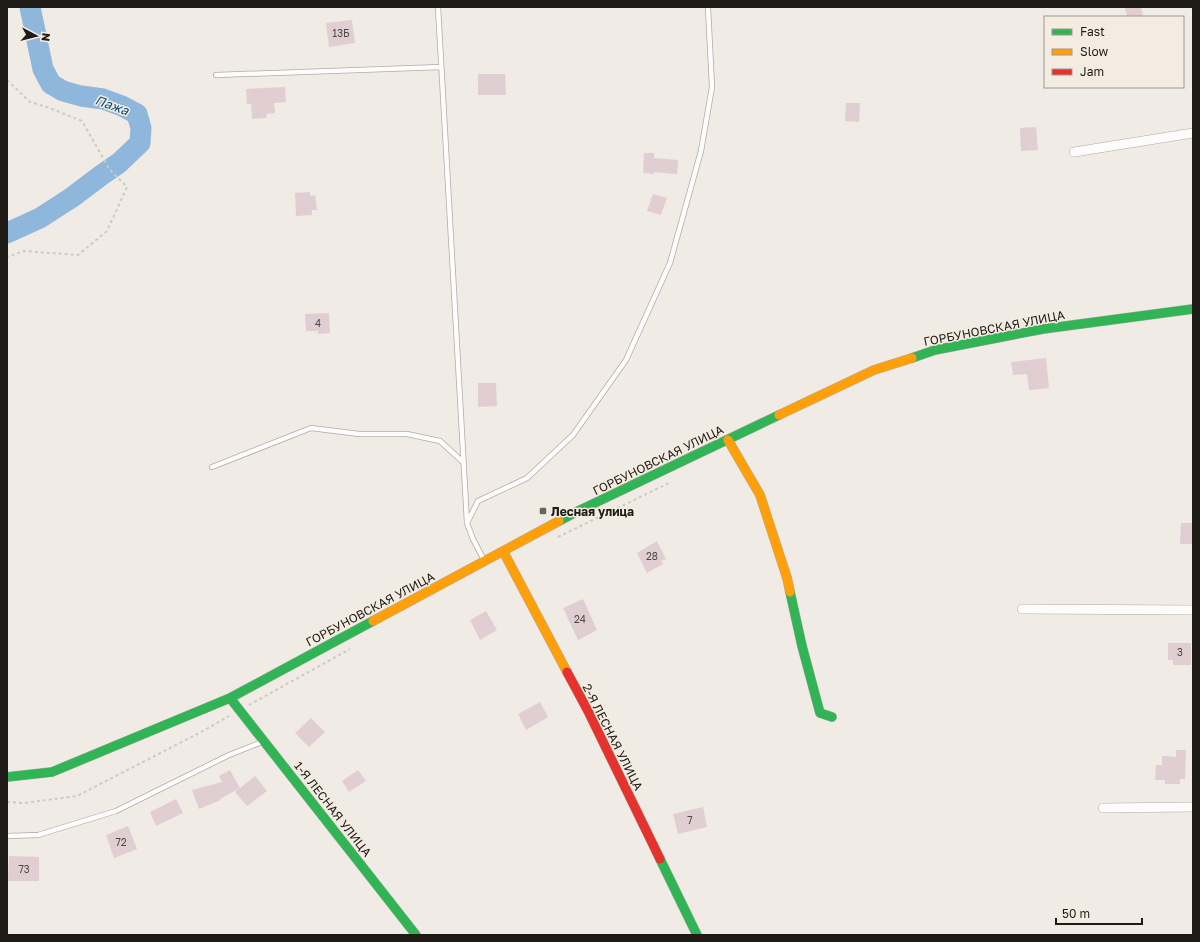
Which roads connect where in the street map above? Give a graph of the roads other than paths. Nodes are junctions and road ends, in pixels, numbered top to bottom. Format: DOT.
graph roads {
  1 [pos="438,7"];
  2 [pos="708,7"];
  3 [pos="441,67"];
  4 [pos="216,75"];
  5 [pos="1193,133"];
  6 [pos="1074,152"];
  7 [pos="1193,309"];
  8 [pos="728,440"];
  9 [pos="463,462"];
  10 [pos="212,467"];
  11 [pos="467,523"];
  12 [pos="504,551"];
  13 [pos="484,562"];
  14 [pos="1022,609"];
  15 [pos="1193,610"];
  16 [pos="230,698"];
  17 [pos="832,717"];
  18 [pos="264,741"];
  19 [pos="7,777"];
  20 [pos="1193,807"];
  21 [pos="1103,808"];
  22 [pos="7,836"];
  23 [pos="416,935"];
  24 [pos="697,935"];
  1 -- 3 [label="lane"];
  2 -- 11 [label="lane"];
  3 -- 4 [label="lane"];
  3 -- 9 [label="lane"];
  5 -- 6 [label="street"];
  7 -- 8 [label="main road, ГОРБУНОВСКАЯ УЛИЦА"];
  8 -- 12 [label="main road, ГОРБУНОВСКАЯ УЛИЦА"];
  8 -- 17 [label="main road"];
  9 -- 10 [label="lane"];
  9 -- 11 [label="lane"];
  11 -- 13 [label="lane"];
  12 -- 13 [label="main road, ГОРБУНОВСКАЯ УЛИЦА"];
  12 -- 24 [label="main road, 2-Я ЛЕСНАЯ УЛИЦА"];
  13 -- 16 [label="main road, ГОРБУНОВСКАЯ УЛИЦА"];
  14 -- 15 [label="street"];
  16 -- 18 [label="main road, 1-Я ЛЕСНАЯ УЛИЦА"];
  16 -- 19 [label="main road, ГОРБУНОВСКАЯ УЛИЦА"];
  18 -- 22 [label="lane"];
  18 -- 23 [label="main road, 1-Я ЛЕСНАЯ УЛИЦА"];
  20 -- 21 [label="street"];
}
